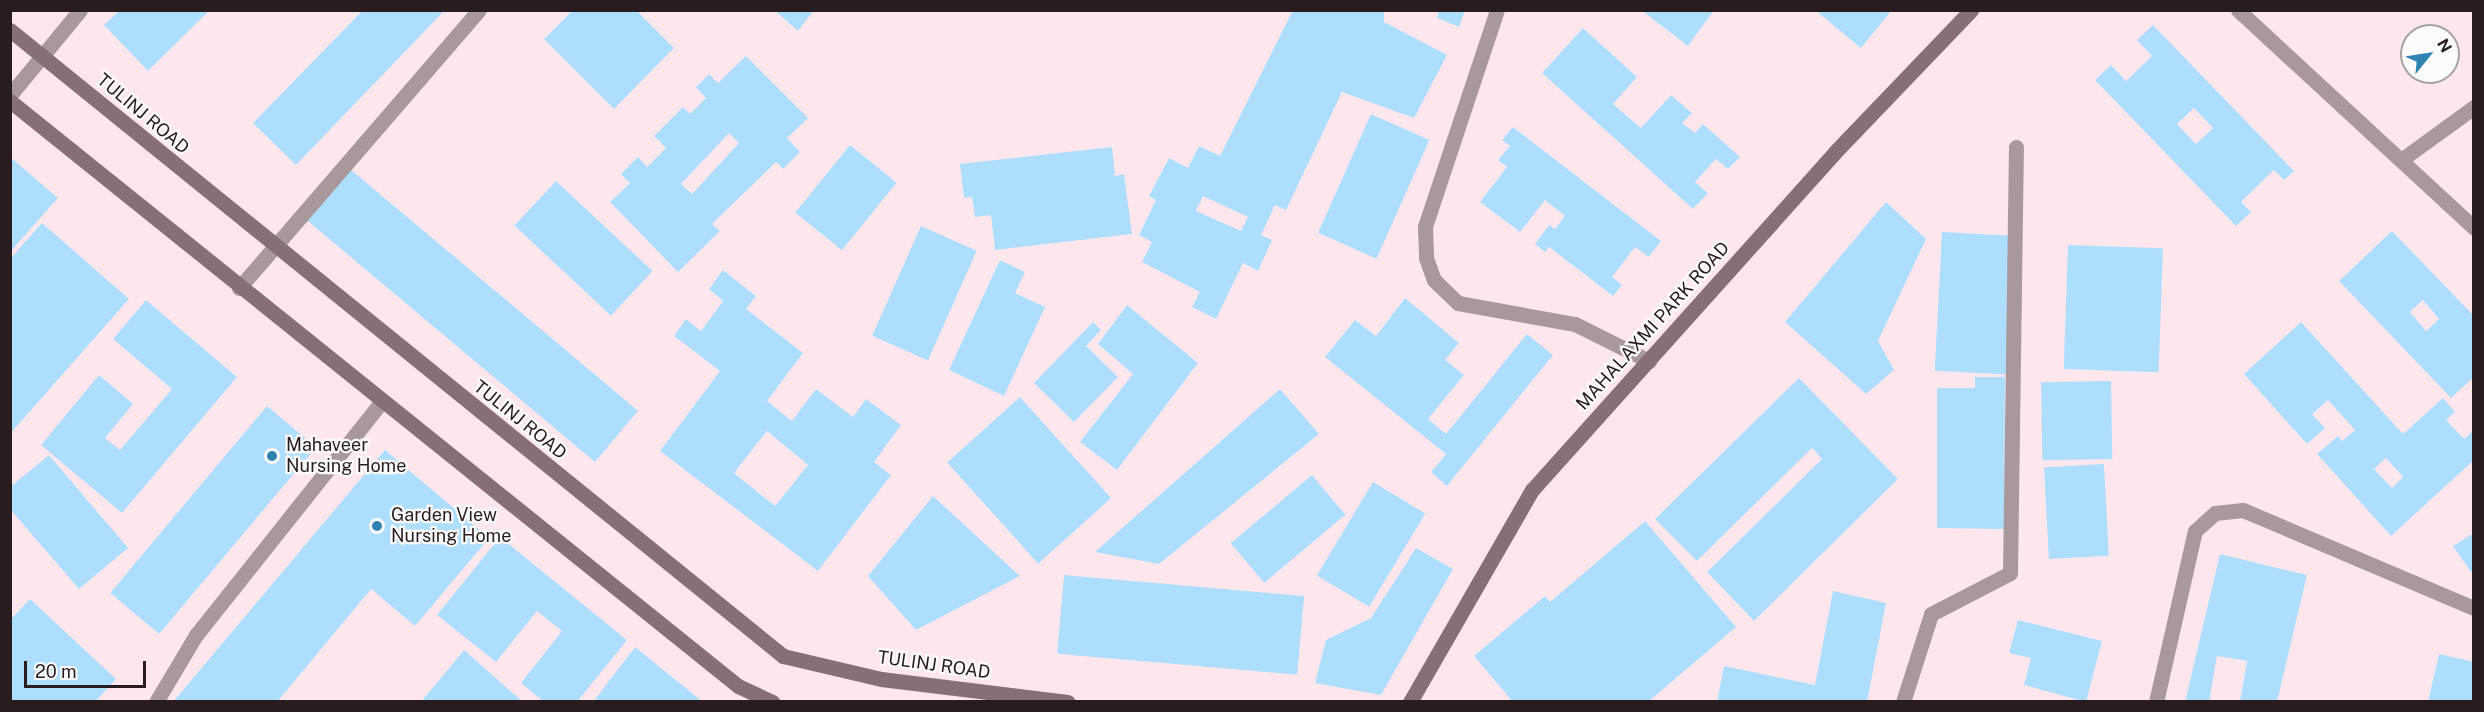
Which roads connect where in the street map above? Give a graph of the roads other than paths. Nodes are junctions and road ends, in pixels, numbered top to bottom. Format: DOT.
graph roads {
  1 [pos="80,10"];
  2 [pos="479,10"];
  3 [pos="1497,10"];
  4 [pos="1971,10"];
  5 [pos="2238,10"];
  6 [pos="10,30"];
  7 [pos="43,56"];
  8 [pos="10,95"];
  9 [pos="10,101"];
  10 [pos="2474,107"];
  11 [pos="2016,147"];
  12 [pos="2401,160"];
  13 [pos="2474,228"];
  14 [pos="276,249"];
  15 [pos="239,288"];
  16 [pos="1649,361"];
  17 [pos="382,401"];
  18 [pos="2474,608"];
  19 [pos="156,702"];
  20 [pos="773,702"];
  21 [pos="1068,702"];
  22 [pos="1410,702"];
  23 [pos="1903,702"];
  24 [pos="2156,702"];
  1 -- 7 [label="street"];
  2 -- 14 [label="street"];
  3 -- 16 [label="street"];
  4 -- 16 [label="main road, MAHALAXMI PARK ROAD"];
  5 -- 12 [label="street"];
  6 -- 7 [label="main road, TULINJ ROAD"];
  7 -- 8 [label="street"];
  7 -- 14 [label="main road, TULINJ ROAD"];
  9 -- 15 [label="main road"];
  10 -- 12 [label="street"];
  11 -- 23 [label="street"];
  12 -- 13 [label="street"];
  14 -- 15 [label="street"];
  14 -- 21 [label="main road, TULINJ ROAD"];
  15 -- 17 [label="main road"];
  16 -- 22 [label="main road, MAHALAXMI PARK ROAD"];
  17 -- 19 [label="street"];
  17 -- 20 [label="main road"];
  18 -- 24 [label="street"];
}
